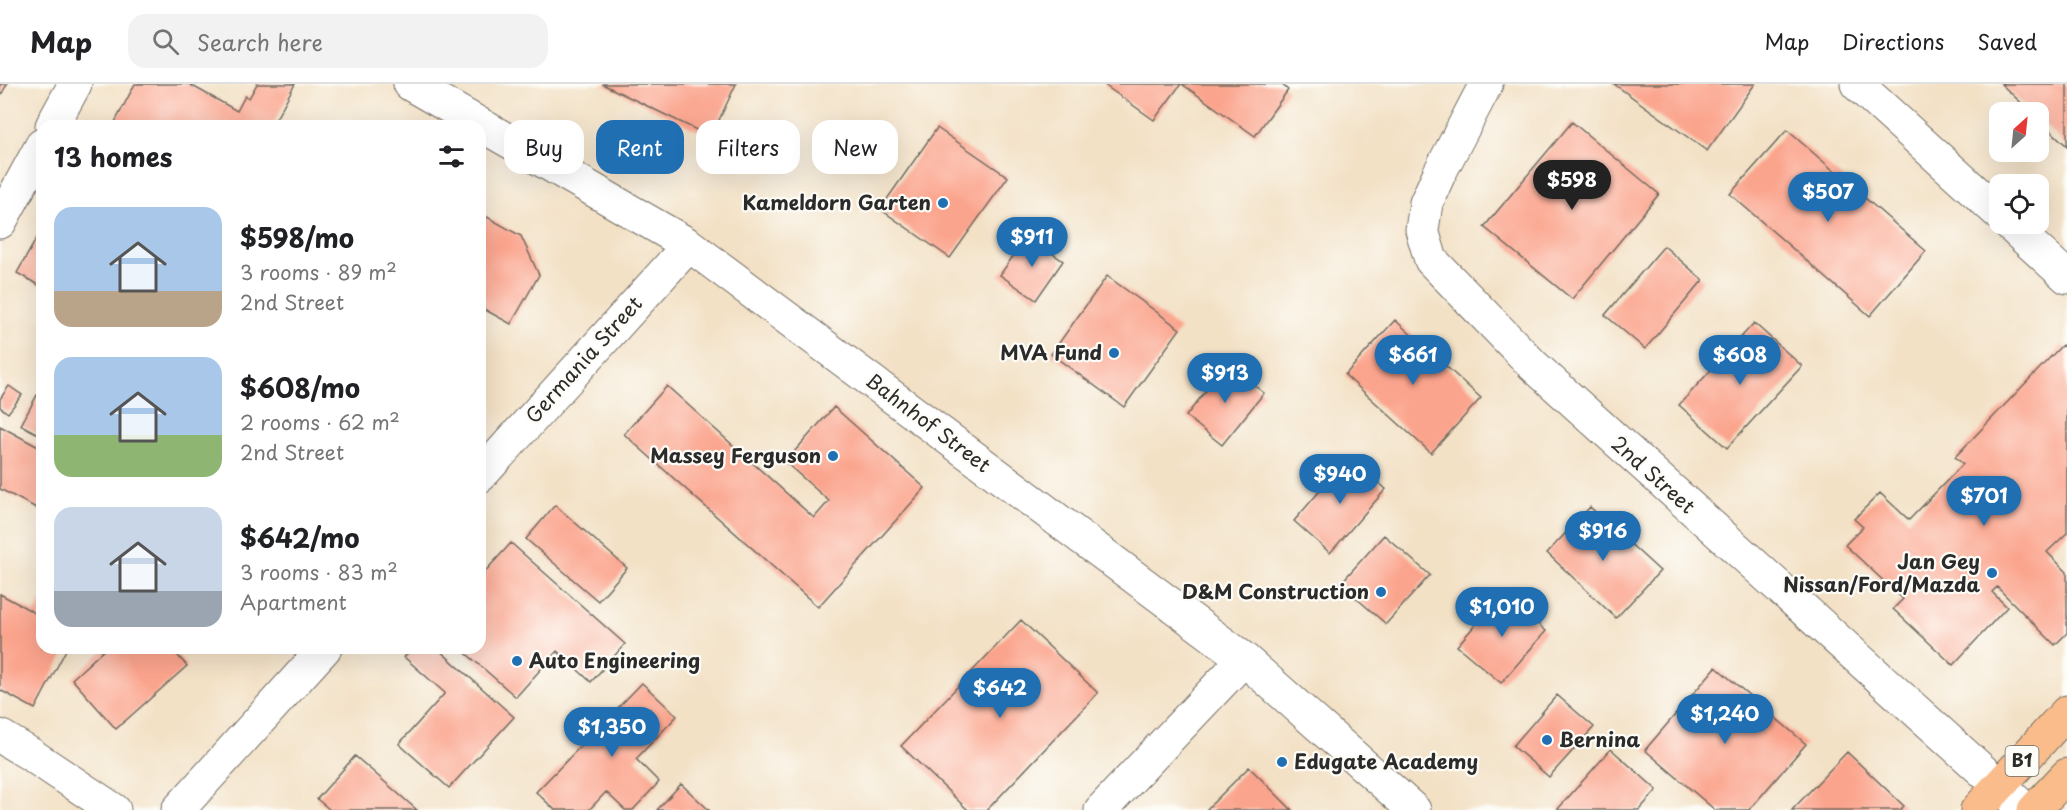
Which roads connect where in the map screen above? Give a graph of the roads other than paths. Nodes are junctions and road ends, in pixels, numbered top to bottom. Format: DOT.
graph roads {
  1 [pos="75,84"];
  2 [pos="410,84"];
  3 [pos="1486,84"];
  4 [pos="1857,84"];
  5 [pos="55,120"];
  6 [pos="472,120"];
  7 [pos="486,128"];
  8 [pos="36,156"];
  9 [pos="1989,204"];
  10 [pos="0,222"];
  11 [pos="2020,234"];
  12 [pos="689,245"];
  13 [pos="2067,277"];
  14 [pos="486,469"];
  15 [pos="320,654"];
  16 [pos="1244,659"];
  17 [pos="2067,712"];
  18 [pos="0,736"];
  19 [pos="2067,775"];
  20 [pos="1999,786"];
  21 [pos="114,810"];
  22 [pos="178,810"];
  23 [pos="1101,810"];
  24 [pos="1413,810"];
  25 [pos="1977,810"];
  26 [pos="2026,810"];
  27 [pos="2034,810"];
  1 -- 5 [label="street"];
  2 -- 6 [label="street, Bahnhof Street"];
  3 -- 20 [label="street, 2nd Street"];
  4 -- 9 [label="street"];
  7 -- 12 [label="street, Bahnhof Street"];
  8 -- 10 [label="street"];
  11 -- 13 [label="street"];
  12 -- 14 [label="street, Germania Street"];
  12 -- 16 [label="street, Bahnhof Street"];
  15 -- 22 [label="street"];
  16 -- 23 [label="street"];
  16 -- 24 [label="street, Bahnhof Street"];
  17 -- 20 [label="highway, B1"];
  18 -- 21 [label="street"];
  19 -- 27 [label="highway, B1"];
  20 -- 25 [label="highway, B1"];
  20 -- 26 [label="street, 2nd Street"];
}
